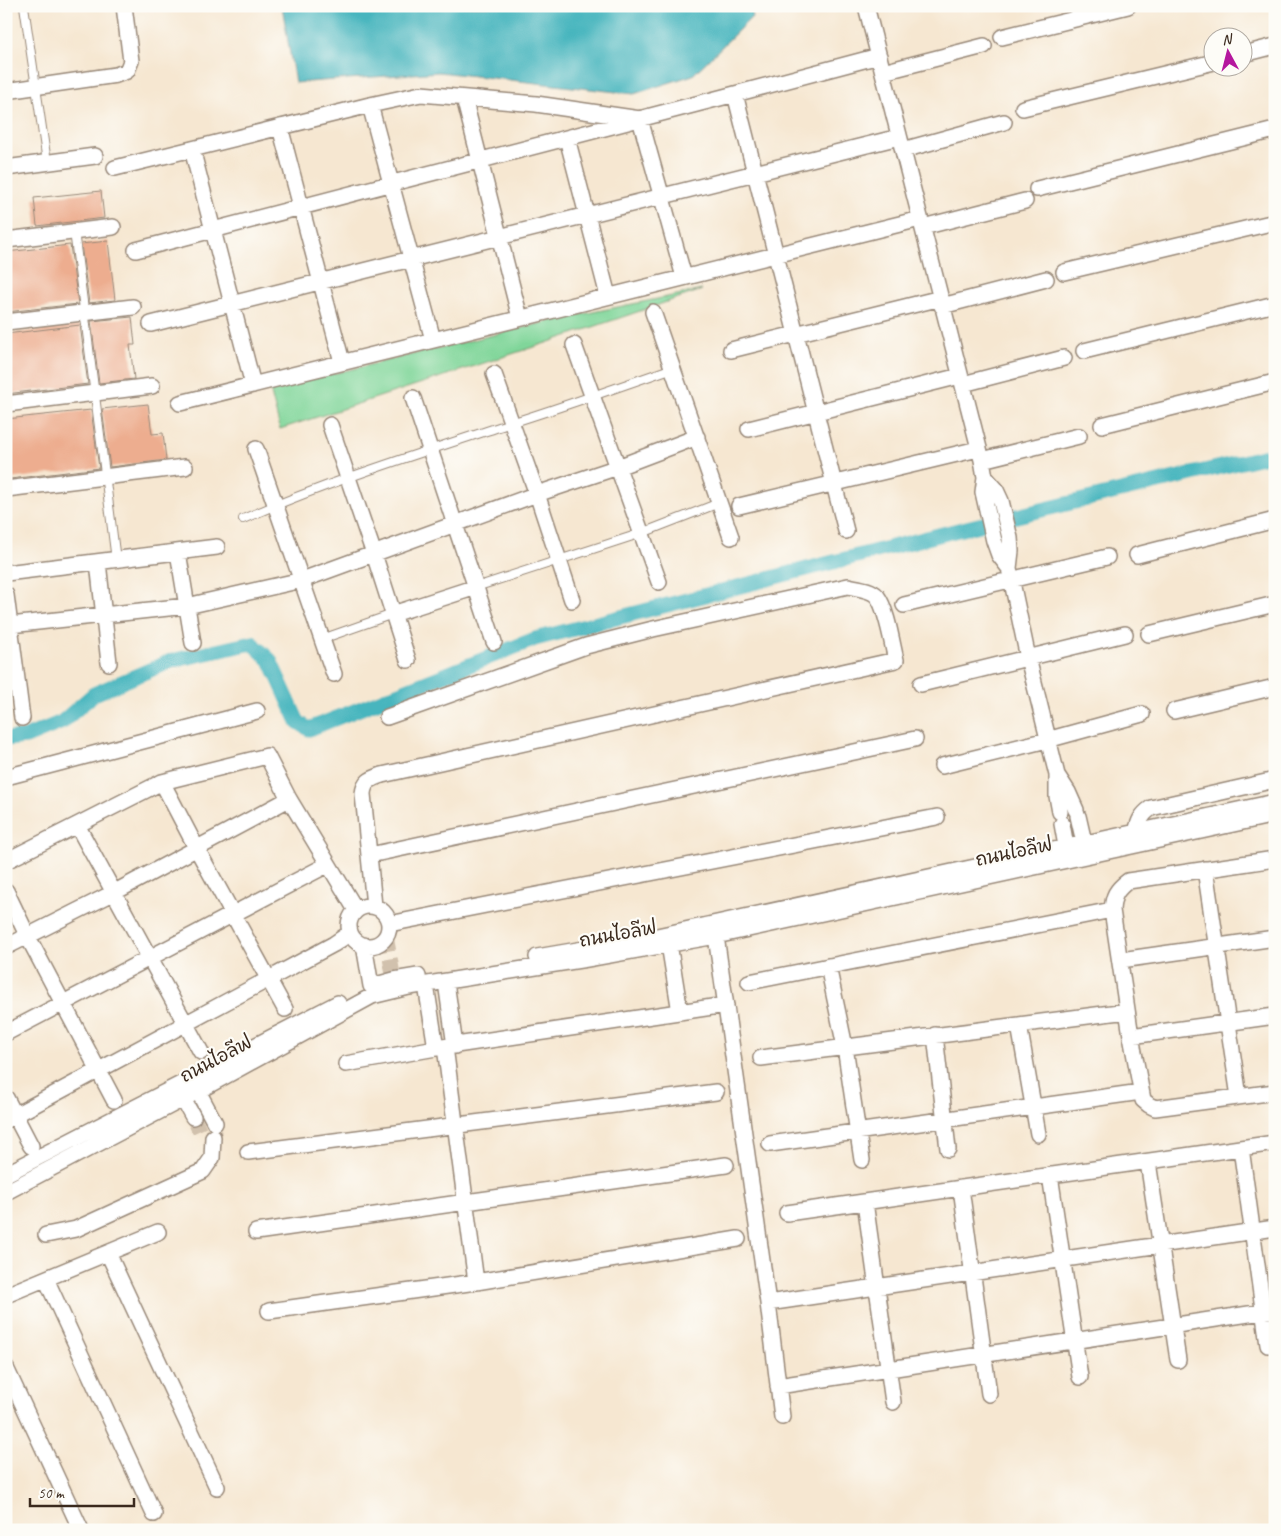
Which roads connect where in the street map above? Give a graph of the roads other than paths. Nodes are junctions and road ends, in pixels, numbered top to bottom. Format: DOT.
graph roads {
  1 [pos="24,6"];
  2 [pos="124,6"];
  3 [pos="866,6"];
  4 [pos="1128,6"];
  5 [pos="1002,37"];
  6 [pos="984,46"];
  7 [pos="1275,46"];
  8 [pos="1254,51"];
  9 [pos="879,56"];
  10 [pos="1204,64"];
  11 [pos="883,72"];
  12 [pos="36,86"];
  13 [pos="6,91"];
  14 [pos="736,94"];
  15 [pos="464,98"];
  16 [pos="370,105"];
  17 [pos="1023,108"];
  18 [pos="640,119"];
  19 [pos="1004,122"];
  20 [pos="280,127"];
  21 [pos="1275,130"];
  22 [pos="567,138"];
  23 [pos="901,143"];
  24 [pos="192,149"];
  25 [pos="95,156"];
  26 [pos="480,161"];
  27 [pos="47,162"];
  28 [pos="6,168"];
  29 [pos="115,168"];
  30 [pos="755,172"];
  31 [pos="391,184"];
  32 [pos="1037,189"];
  33 [pos="662,196"];
  34 [pos="1025,201"];
  35 [pos="301,207"];
  36 [pos="587,215"];
  37 [pos="1275,222"];
  38 [pos="922,223"];
  39 [pos="113,227"];
  40 [pos="213,230"];
  41 [pos="74,231"];
  42 [pos="499,237"];
  43 [pos="6,240"];
  44 [pos="136,250"];
  45 [pos="776,254"];
  46 [pos="411,259"];
  47 [pos="1064,272"];
  48 [pos="684,277"];
  49 [pos="1046,279"];
  50 [pos="321,281"];
  51 [pos="608,296"];
  52 [pos="942,302"];
  53 [pos="232,304"];
  54 [pos="1275,304"];
  55 [pos="133,307"];
  56 [pos="653,312"];
  57 [pos="84,313"];
  58 [pos="520,318"];
  59 [pos="6,322"];
  60 [pos="151,324"];
  61 [pos="796,334"];
  62 [pos="433,340"];
  63 [pos="574,345"];
  64 [pos="731,350"];
  65 [pos="1084,351"];
  66 [pos="1064,358"];
  67 [pos="342,362"];
  68 [pos="673,368"];
  69 [pos="494,374"];
  70 [pos="961,380"];
  71 [pos="1275,382"];
  72 [pos="253,384"];
  73 [pos="152,386"];
  74 [pos="94,393"];
  75 [pos="592,396"];
  76 [pos="413,398"];
  77 [pos="180,403"];
  78 [pos="6,404"];
  79 [pos="816,412"];
  80 [pos="512,423"];
  81 [pos="330,425"];
  82 [pos="1102,425"];
  83 [pos="749,430"];
  84 [pos="1079,436"];
  85 [pos="697,437"];
  86 [pos="256,449"];
  87 [pos="430,449"];
  88 [pos="980,455"];
  89 [pos="184,467"];
  90 [pos="618,467"];
  91 [pos="104,477"];
  92 [pos="985,477"];
  93 [pos="348,479"];
  94 [pos="834,484"];
  95 [pos="6,489"];
  96 [pos="537,494"];
  97 [pos="720,503"];
  98 [pos="276,505"];
  99 [pos="739,506"];
  100 [pos="243,519"];
  101 [pos="1275,520"];
  102 [pos="455,524"];
  103 [pos="846,531"];
  104 [pos="642,533"];
  105 [pos="731,537"];
  106 [pos="217,547"];
  107 [pos="178,552"];
  108 [pos="374,554"];
  109 [pos="1137,555"];
  110 [pos="1107,556"];
  111 [pos="116,560"];
  112 [pos="558,560"];
  113 [pos="98,562"];
  114 [pos="6,573"];
  115 [pos="1010,574"];
  116 [pos="302,580"];
  117 [pos="660,582"];
  118 [pos="476,587"];
  119 [pos="6,595"];
  120 [pos="572,600"];
  121 [pos="1275,604"];
  122 [pos="904,605"];
  123 [pos="187,606"];
  124 [pos="393,614"];
  125 [pos="104,615"];
  126 [pos="10,625"];
  127 [pos="1125,634"];
  128 [pos="1149,634"];
  129 [pos="322,639"];
  130 [pos="192,642"];
  131 [pos="494,642"];
  132 [pos="10,657"];
  133 [pos="1028,658"];
  134 [pos="408,660"];
  135 [pos="109,663"];
  136 [pos="334,674"];
  137 [pos="921,684"];
  138 [pos="1275,687"];
  139 [pos="257,711"];
  140 [pos="1174,711"];
  141 [pos="1142,714"];
  142 [pos="387,717"];
  143 [pos="22,718"];
  144 [pos="915,739"];
  145 [pos="1047,740"];
  146 [pos="942,766"];
  147 [pos="1057,775"];
  148 [pos="6,777"];
  149 [pos="1275,780"];
  150 [pos="162,782"];
  151 [pos="289,799"];
  152 [pos="1275,802"];
  153 [pos="1275,816"];
  154 [pos="937,817"];
  155 [pos="77,825"];
  156 [pos="1136,832"];
  157 [pos="197,849"];
  158 [pos="1086,849"];
  159 [pos="370,854"];
  160 [pos="1067,854"];
  161 [pos="1275,859"];
  162 [pos="6,861"];
  163 [pos="327,865"];
  164 [pos="1205,869"];
  165 [pos="6,891"];
  166 [pos="115,892"];
  167 [pos="374,906"];
  168 [pos="356,910"];
  169 [pos="1112,910"];
  170 [pos="234,914"];
  171 [pos="389,924"];
  172 [pos="350,933"];
  173 [pos="716,936"];
  174 [pos="28,937"];
  175 [pos="1275,938"];
  176 [pos="669,944"];
  177 [pos="364,945"];
  178 [pos="1217,946"];
  179 [pos="6,948"];
  180 [pos="151,958"];
  181 [pos="1121,960"];
  182 [pos="828,966"];
  183 [pos="268,980"];
  184 [pos="446,982"];
  185 [pos="749,982"];
  186 [pos="426,985"];
  187 [pos="371,986"];
  188 [pos="62,1002"];
  189 [pos="726,1005"];
  190 [pos="285,1008"];
  191 [pos="1127,1010"];
  192 [pos="680,1012"];
  193 [pos="1275,1016"];
  194 [pos="1228,1023"];
  195 [pos="186,1025"];
  196 [pos="1019,1025"];
  197 [pos="6,1032"];
  198 [pos="935,1035"];
  199 [pos="1131,1036"];
  200 [pos="445,1047"];
  201 [pos="845,1047"];
  202 [pos="201,1052"];
  203 [pos="761,1058"];
  204 [pos="346,1064"];
  205 [pos="98,1071"];
  206 [pos="198,1091"];
  207 [pos="716,1092"];
  208 [pos="1141,1092"];
  209 [pos="1275,1092"];
  210 [pos="1239,1097"];
  211 [pos="6,1098"];
  212 [pos="183,1099"];
  213 [pos="114,1100"];
  214 [pos="1032,1107"];
  215 [pos="11,1118"];
  216 [pos="193,1118"];
  217 [pos="944,1119"];
  218 [pos="455,1124"];
  219 [pos="857,1131"];
  220 [pos="1038,1134"];
  221 [pos="1275,1143"];
  222 [pos="770,1144"];
  223 [pos="31,1146"];
  224 [pos="1240,1148"];
  225 [pos="948,1149"];
  226 [pos="248,1152"];
  227 [pos="862,1160"];
  228 [pos="1148,1162"];
  229 [pos="726,1165"];
  230 [pos="6,1174"];
  231 [pos="1050,1175"];
  232 [pos="961,1188"];
  233 [pos="6,1192"];
  234 [pos="865,1202"];
  235 [pos="465,1203"];
  236 [pos="787,1213"];
  237 [pos="1275,1228"];
  238 [pos="158,1232"];
  239 [pos="256,1232"];
  240 [pos="1252,1232"];
  241 [pos="46,1235"];
  242 [pos="738,1239"];
  243 [pos="1160,1245"];
  244 [pos="108,1253"];
  245 [pos="1062,1260"];
  246 [pos="972,1273"];
  247 [pos="46,1279"];
  248 [pos="476,1282"];
  249 [pos="877,1287"];
  250 [pos="6,1295"];
  251 [pos="768,1303"];
  252 [pos="269,1311"];
  253 [pos="1269,1311"];
  254 [pos="1173,1326"];
  255 [pos="1074,1341"];
  256 [pos="1268,1344"];
  257 [pos="984,1354"];
  258 [pos="1178,1360"];
  259 [pos="6,1368"];
  260 [pos="888,1369"];
  261 [pos="1080,1377"];
  262 [pos="778,1386"];
  263 [pos="989,1394"];
  264 [pos="893,1402"];
  265 [pos="782,1417"];
  266 [pos="217,1487"];
  267 [pos="154,1514"];
  268 [pos="81,1530"];
  1 -- 12 [label="lane"];
  2 -- 12 [label="street"];
  3 -- 9 [label="street"];
  4 -- 5 [label="street"];
  6 -- 11 [label="street"];
  7 -- 8 [label="street"];
  9 -- 11 [label="street"];
  9 -- 14 [label="street"];
  10 -- 17 [label="street"];
  11 -- 23 [label="street"];
  12 -- 13 [label="street"];
  12 -- 27 [label="lane"];
  14 -- 18 [label="street"];
  14 -- 30 [label="street"];
  15 -- 16 [label="street"];
  15 -- 18 [label="street"];
  15 -- 26 [label="street"];
  16 -- 20 [label="street"];
  16 -- 31 [label="street"];
  18 -- 22 [label="street"];
  18 -- 33 [label="street"];
  19 -- 23 [label="street"];
  20 -- 24 [label="street"];
  20 -- 35 [label="street"];
  21 -- 32 [label="street"];
  22 -- 26 [label="street"];
  22 -- 36 [label="street"];
  23 -- 30 [label="street"];
  23 -- 38 [label="street"];
  24 -- 29 [label="street"];
  24 -- 40 [label="street"];
  25 -- 27 [label="street"];
  26 -- 31 [label="street"];
  26 -- 42 [label="street"];
  27 -- 28 [label="street"];
  30 -- 33 [label="street"];
  30 -- 45 [label="street"];
  31 -- 35 [label="street"];
  31 -- 46 [label="street"];
  33 -- 36 [label="street"];
  33 -- 48 [label="street"];
  34 -- 38 [label="street"];
  35 -- 40 [label="street"];
  35 -- 50 [label="street"];
  36 -- 42 [label="street"];
  36 -- 51 [label="street"];
  37 -- 47 [label="street"];
  38 -- 45 [label="street"];
  38 -- 52 [label="street"];
  39 -- 41 [label="street"];
  40 -- 44 [label="street"];
  40 -- 53 [label="street"];
  41 -- 43 [label="street"];
  41 -- 57 [label="lane"];
  42 -- 46 [label="street"];
  42 -- 58 [label="street"];
  45 -- 48 [label="street"];
  45 -- 61 [label="street"];
  46 -- 50 [label="street"];
  46 -- 62 [label="street"];
  48 -- 51 [label="street"];
  49 -- 52 [label="street"];
  50 -- 53 [label="street"];
  50 -- 67 [label="street"];
  51 -- 58 [label="street"];
  52 -- 61 [label="street"];
  52 -- 70 [label="street"];
  53 -- 60 [label="street"];
  53 -- 72 [label="street"];
  54 -- 65 [label="street"];
  55 -- 57 [label="street"];
  56 -- 68 [label="street"];
  57 -- 59 [label="street"];
  57 -- 74 [label="lane"];
  58 -- 62 [label="street"];
  61 -- 64 [label="street"];
  61 -- 79 [label="street"];
  62 -- 67 [label="street"];
  63 -- 75 [label="street"];
  66 -- 70 [label="street"];
  67 -- 72 [label="street"];
  68 -- 75 [label="lane"];
  68 -- 85 [label="street"];
  69 -- 80 [label="street"];
  70 -- 79 [label="street"];
  70 -- 88 [label="street"];
  71 -- 82 [label="street"];
  72 -- 77 [label="street"];
  73 -- 74 [label="street"];
  74 -- 78 [label="street"];
  74 -- 91 [label="lane"];
  75 -- 80 [label="lane"];
  75 -- 90 [label="street"];
  76 -- 87 [label="street"];
  79 -- 83 [label="street"];
  79 -- 94 [label="street"];
  80 -- 87 [label="lane"];
  80 -- 96 [label="street"];
  81 -- 93 [label="street"];
  84 -- 88 [label="street"];
  85 -- 90 [label="street"];
  85 -- 97 [label="street"];
  86 -- 98 [label="street"];
  87 -- 93 [label="lane"];
  87 -- 102 [label="street"];
  88 -- 92 [label="street"];
  88 -- 94 [label="street"];
  89 -- 91 [label="street"];
  90 -- 96 [label="street"];
  90 -- 104 [label="street"];
  91 -- 95 [label="street"];
  91 -- 111 [label="lane"];
  92 -- 115 [label="street"];
  92 -- 115 [label="street"];
  93 -- 98 [label="lane"];
  93 -- 108 [label="street"];
  94 -- 99 [label="street"];
  94 -- 103 [label="street"];
  96 -- 102 [label="street"];
  96 -- 112 [label="street"];
  97 -- 104 [label="lane"];
  97 -- 105 [label="street"];
  98 -- 100 [label="lane"];
  98 -- 116 [label="street"];
  101 -- 109 [label="street"];
  102 -- 108 [label="street"];
  102 -- 118 [label="street"];
  104 -- 112 [label="lane"];
  104 -- 117 [label="street"];
  106 -- 107 [label="street"];
  107 -- 111 [label="street"];
  107 -- 123 [label="street"];
  108 -- 116 [label="street"];
  108 -- 124 [label="street"];
  110 -- 115 [label="street"];
  111 -- 113 [label="street"];
  112 -- 118 [label="lane"];
  112 -- 120 [label="street"];
  113 -- 114 [label="street"];
  113 -- 125 [label="street"];
  115 -- 122 [label="street"];
  115 -- 133 [label="street"];
  116 -- 123 [label="street"];
  116 -- 129 [label="street"];
  118 -- 124 [label="street"];
  118 -- 131 [label="street"];
  119 -- 126 [label="street"];
  121 -- 128 [label="street"];
  123 -- 125 [label="street"];
  123 -- 130 [label="street"];
  124 -- 129 [label="lane"];
  124 -- 134 [label="street"];
  125 -- 126 [label="street"];
  125 -- 135 [label="street"];
  126 -- 132 [label="street"];
  127 -- 133 [label="street"];
  129 -- 136 [label="street"];
  132 -- 143 [label="street"];
  133 -- 137 [label="street"];
  133 -- 145 [label="street"];
  138 -- 140 [label="street"];
  139 -- 148 [label="street"];
  141 -- 145 [label="street"];
  142 -- 159 [label="street"];
  144 -- 159 [label="street"];
  145 -- 146 [label="street"];
  145 -- 147 [label="street"];
  147 -- 158 [label="street"];
  147 -- 160 [label="street"];
  149 -- 156 [label="street"];
  150 -- 151 [label="street"];
  150 -- 155 [label="street"];
  150 -- 157 [label="street"];
  151 -- 157 [label="street"];
  151 -- 163 [label="street"];
  152 -- 156 [label="street, ถนนไอลีฟ"];
  153 -- 158 [label="street, ถนนไอลีฟ"];
  154 -- 171 [label="street"];
  155 -- 162 [label="street"];
  155 -- 166 [label="street"];
  156 -- 158 [label="street, ถนนไอลีฟ"];
  157 -- 166 [label="street"];
  157 -- 170 [label="street"];
  158 -- 160 [label="street, ถนนไอลีฟ"];
  159 -- 167 [label="street"];
  160 -- 173 [label="street, ถนนไอลีฟ"];
  160 -- 187 [label="street, ถนนไอลีฟ"];
  161 -- 164 [label="street"];
  163 -- 168 [label="street"];
  163 -- 170 [label="street"];
  164 -- 169 [label="street"];
  164 -- 178 [label="street"];
  165 -- 174 [label="street"];
  166 -- 174 [label="street"];
  166 -- 180 [label="street"];
  167 -- 168 [label="street"];
  167 -- 171 [label="street"];
  168 -- 172 [label="street"];
  169 -- 181 [label="street"];
  169 -- 182 [label="street"];
  170 -- 180 [label="street"];
  170 -- 183 [label="street"];
  171 -- 177 [label="street"];
  172 -- 177 [label="street"];
  172 -- 183 [label="street"];
  173 -- 176 [label="street, ถนนไอลีฟ"];
  173 -- 189 [label="street"];
  174 -- 179 [label="street"];
  174 -- 188 [label="street"];
  175 -- 178 [label="street"];
  176 -- 184 [label="street, ถนนไอลีฟ"];
  176 -- 192 [label="street"];
  177 -- 187 [label="street"];
  178 -- 181 [label="street"];
  178 -- 194 [label="street"];
  180 -- 188 [label="street"];
  180 -- 195 [label="street"];
  181 -- 191 [label="street"];
  182 -- 185 [label="street"];
  182 -- 201 [label="street"];
  183 -- 190 [label="street"];
  183 -- 195 [label="street"];
  184 -- 186 [label="street, ถนนไอลีฟ"];
  184 -- 200 [label="street"];
  186 -- 200 [label="street"];
  186 -- 206 [label="street, ถนนไอลีฟ"];
  187 -- 230 [label="street, ถนนไอลีฟ"];
  188 -- 197 [label="street"];
  188 -- 205 [label="street"];
  189 -- 192 [label="street"];
  189 -- 251 [label="street"];
  191 -- 196 [label="street"];
  191 -- 199 [label="street"];
  192 -- 200 [label="street"];
  193 -- 194 [label="street"];
  194 -- 199 [label="street"];
  194 -- 210 [label="street"];
  195 -- 202 [label="street"];
  195 -- 205 [label="street"];
  196 -- 198 [label="street"];
  196 -- 214 [label="street"];
  198 -- 201 [label="street"];
  198 -- 217 [label="street"];
  199 -- 208 [label="street"];
  200 -- 204 [label="street"];
  200 -- 218 [label="street"];
  201 -- 203 [label="street"];
  201 -- 219 [label="street"];
  205 -- 213 [label="street"];
  205 -- 215 [label="street"];
  206 -- 212 [label="street, ถนนไอลีฟ"];
  206 -- 241 [label="street"];
  207 -- 218 [label="street"];
  208 -- 210 [label="street"];
  208 -- 214 [label="street"];
  209 -- 210 [label="street"];
  211 -- 215 [label="street"];
  212 -- 216 [label="street"];
  212 -- 233 [label="street, ถนนไอลีฟ"];
  214 -- 217 [label="street"];
  214 -- 220 [label="street"];
  215 -- 223 [label="street"];
  217 -- 219 [label="street"];
  217 -- 225 [label="street"];
  218 -- 226 [label="street"];
  218 -- 235 [label="street"];
  219 -- 222 [label="street"];
  219 -- 227 [label="street"];
  221 -- 224 [label="street"];
  224 -- 228 [label="street"];
  224 -- 240 [label="street"];
  228 -- 231 [label="street"];
  228 -- 243 [label="street"];
  229 -- 235 [label="street"];
  231 -- 232 [label="street"];
  231 -- 245 [label="street"];
  232 -- 234 [label="street"];
  232 -- 246 [label="street"];
  234 -- 236 [label="street"];
  234 -- 249 [label="street"];
  235 -- 239 [label="street"];
  235 -- 248 [label="street"];
  237 -- 240 [label="street"];
  238 -- 244 [label="street"];
  240 -- 243 [label="street"];
  240 -- 253 [label="street"];
  242 -- 248 [label="street"];
  243 -- 245 [label="street"];
  243 -- 254 [label="street"];
  244 -- 247 [label="street"];
  244 -- 266 [label="street"];
  245 -- 246 [label="street"];
  245 -- 255 [label="street"];
  246 -- 249 [label="street"];
  246 -- 257 [label="street"];
  247 -- 250 [label="street"];
  247 -- 267 [label="street"];
  248 -- 252 [label="street"];
  249 -- 251 [label="street"];
  249 -- 260 [label="street"];
  251 -- 262 [label="street"];
  253 -- 254 [label="street"];
  253 -- 256 [label="street"];
  254 -- 255 [label="street"];
  254 -- 258 [label="street"];
  255 -- 257 [label="street"];
  255 -- 261 [label="street"];
  257 -- 260 [label="street"];
  257 -- 263 [label="street"];
  259 -- 268 [label="street"];
  260 -- 262 [label="street"];
  260 -- 264 [label="street"];
  262 -- 265 [label="street"];
}
